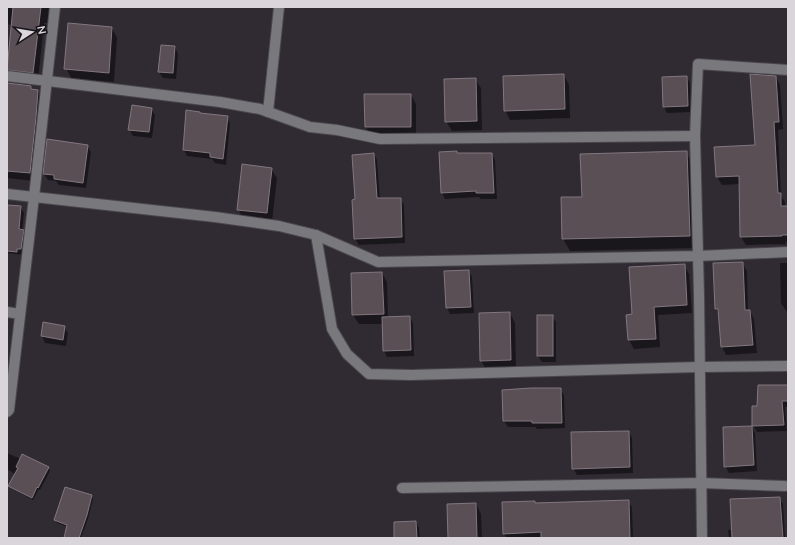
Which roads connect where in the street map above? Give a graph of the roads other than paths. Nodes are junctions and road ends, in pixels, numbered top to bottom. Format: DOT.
graph roads {
  1 [pos="55,7"];
  2 [pos="279,7"];
  3 [pos="788,70"];
  4 [pos="7,76"];
  5 [pos="47,80"];
  6 [pos="268,112"];
  7 [pos="695,136"];
  8 [pos="7,194"];
  9 [pos="34,197"];
  10 [pos="316,236"];
  11 [pos="788,252"];
  12 [pos="698,256"];
  13 [pos="7,312"];
  14 [pos="20,314"];
  15 [pos="788,366"];
  16 [pos="699,367"];
  17 [pos="7,412"];
  18 [pos="701,483"];
  19 [pos="785,486"];
  20 [pos="402,488"];
  21 [pos="702,538"];
  1 -- 5 [label="street"];
  2 -- 6 [label="street"];
  3 -- 7 [label="street"];
  4 -- 5 [label="street"];
  5 -- 6 [label="street"];
  5 -- 9 [label="street"];
  6 -- 7 [label="street"];
  7 -- 12 [label="street"];
  8 -- 9 [label="street"];
  9 -- 10 [label="street"];
  9 -- 14 [label="street"];
  10 -- 12 [label="street"];
  10 -- 16 [label="street"];
  11 -- 12 [label="street"];
  12 -- 16 [label="street"];
  13 -- 14 [label="street"];
  14 -- 17 [label="street"];
  15 -- 16 [label="street"];
  16 -- 18 [label="street"];
  18 -- 19 [label="street"];
  18 -- 20 [label="street"];
  18 -- 21 [label="street"];
}
